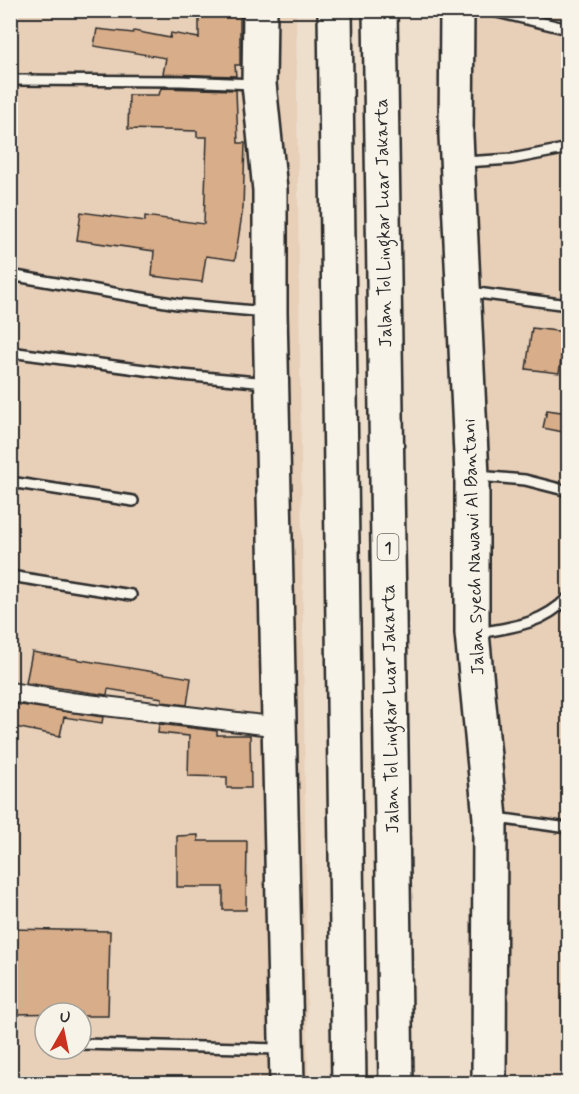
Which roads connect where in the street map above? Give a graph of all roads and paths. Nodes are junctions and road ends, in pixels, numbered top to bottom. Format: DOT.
graph roads {
  1 [pos="260,10"];
  2 [pos="335,10"];
  3 [pos="380,10"];
  4 [pos="457,10"];
  5 [pos="489,10"];
  6 [pos="568,29"];
  7 [pos="10,80"];
  8 [pos="260,84"];
  9 [pos="568,143"];
  10 [pos="458,162"];
  11 [pos="10,275"];
  12 [pos="463,291"];
  13 [pos="568,305"];
  14 [pos="270,312"];
  15 [pos="10,352"];
  16 [pos="273,384"];
  17 [pos="472,476"];
  18 [pos="10,482"];
  19 [pos="568,491"];
  20 [pos="133,501"];
  21 [pos="10,576"];
  22 [pos="131,595"];
  23 [pos="568,598"];
  24 [pos="472,633"];
  25 [pos="10,692"];
  26 [pos="280,727"];
  27 [pos="490,818"];
  28 [pos="568,828"];
  29 [pos="93,1044"];
  30 [pos="287,1049"];
  31 [pos="287,1083"];
  32 [pos="349,1083"];
  33 [pos="396,1083"];
  34 [pos="489,1083"];
  1 -- 8 [label="highway"];
  2 -- 32 [label="highway"];
  3 -- 33 [label="highway, Jalan Tol Lingkar Luar Jakarta / 1"];
  4 -- 10 [label="highway, Jalan Syech Nawawi Al Bantani"];
  5 -- 6 [label="lane"];
  7 -- 8 [label="lane"];
  8 -- 14 [label="highway"];
  9 -- 10 [label="lane"];
  10 -- 12 [label="highway, Jalan Syech Nawawi Al Bantani"];
  11 -- 14 [label="lane"];
  12 -- 13 [label="lane"];
  12 -- 17 [label="highway, Jalan Syech Nawawi Al Bantani"];
  14 -- 16 [label="highway"];
  15 -- 16 [label="lane"];
  16 -- 26 [label="highway"];
  17 -- 19 [label="lane"];
  17 -- 24 [label="highway, Jalan Syech Nawawi Al Bantani"];
  18 -- 20 [label="lane"];
  21 -- 22 [label="lane"];
  23 -- 24 [label="lane"];
  24 -- 27 [label="highway, Jalan Syech Nawawi Al Bantani"];
  25 -- 26 [label="street"];
  26 -- 30 [label="highway"];
  27 -- 28 [label="lane"];
  27 -- 34 [label="highway, Jalan Syech Nawawi Al Bantani"];
  29 -- 30 [label="lane"];
  30 -- 31 [label="highway"];
}
